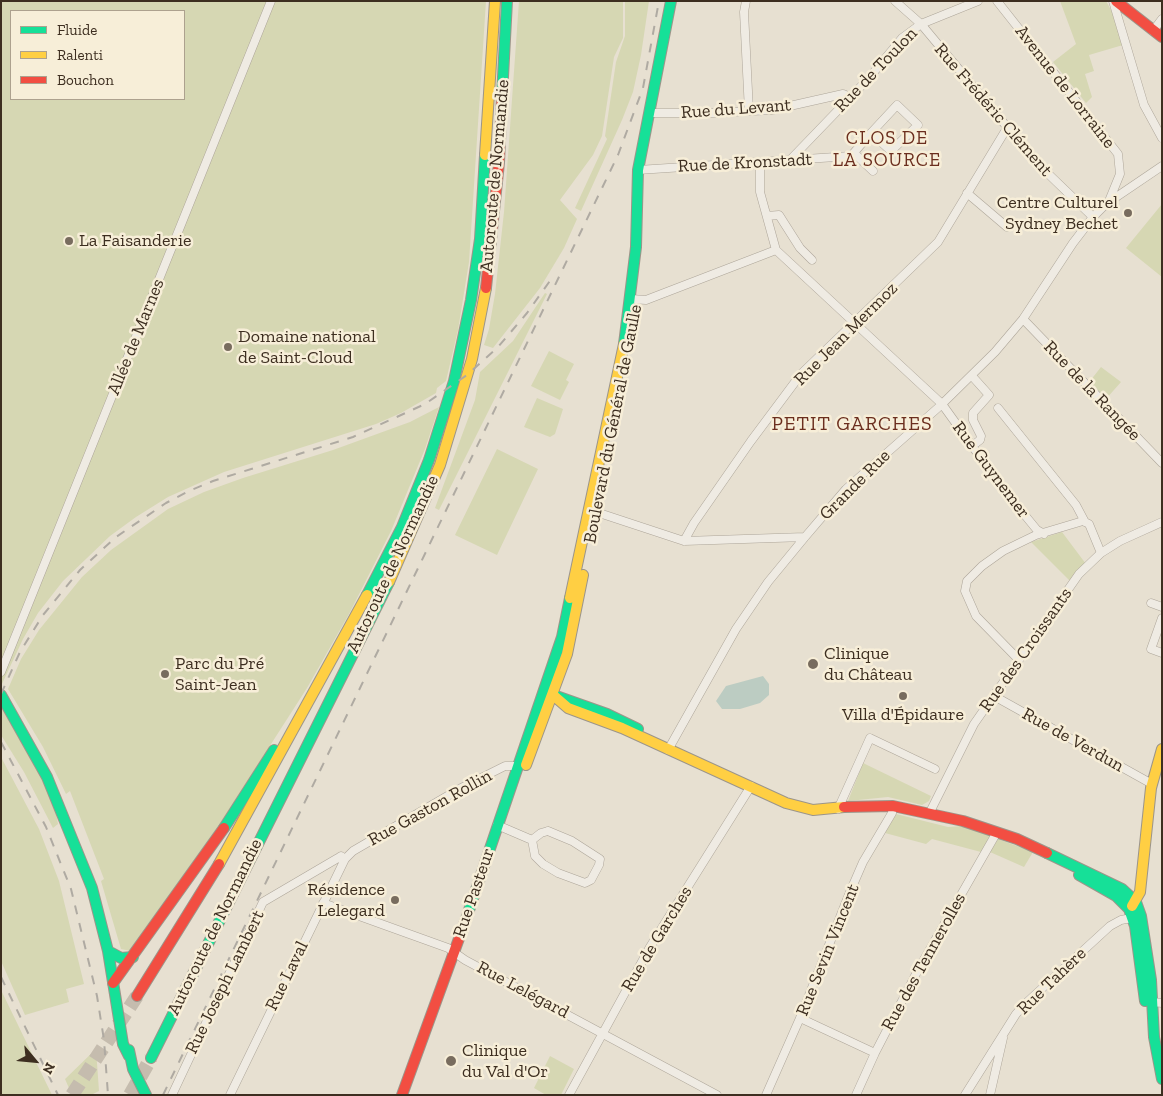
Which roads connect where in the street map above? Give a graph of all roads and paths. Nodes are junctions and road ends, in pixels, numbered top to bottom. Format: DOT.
graph roads {
  1 [pos="271,1"];
  2 [pos="495,1"];
  3 [pos="508,1"];
  4 [pos="671,1"];
  5 [pos="676,1"];
  6 [pos="746,1"];
  7 [pos="895,1"];
  8 [pos="978,1"];
  9 [pos="997,1"];
  10 [pos="1114,1"];
  11 [pos="1162,19"];
  12 [pos="921,24"];
  13 [pos="1152,30"];
  14 [pos="1162,38"];
  15 [pos="850,97"];
  16 [pos="749,111"];
  17 [pos="652,113"];
  18 [pos="1007,128"];
  19 [pos="872,133"];
  20 [pos="1162,138"];
  21 [pos="852,155"];
  22 [pos="789,161"];
  23 [pos="760,162"];
  24 [pos="1162,166"];
  25 [pos="641,169"];
  26 [pos="873,171"];
  27 [pos="967,193"];
  28 [pos="1106,204"];
  29 [pos="767,216"];
  30 [pos="1093,217"];
  31 [pos="1007,227"];
  32 [pos="776,250"];
  33 [pos="812,260"];
  34 [pos="634,299"];
  35 [pos="1023,319"];
  36 [pos="856,323"];
  37 [pos="972,376"];
  38 [pos="942,404"];
  39 [pos="998,408"];
  40 [pos="972,446"];
  41 [pos="1162,463"];
  42 [pos="593,511"];
  43 [pos="1085,522"];
  44 [pos="1162,522"];
  45 [pos="1044,534"];
  46 [pos="805,537"];
  47 [pos="684,541"];
  48 [pos="1101,553"];
  49 [pos="1151,603"];
  50 [pos="1162,607"];
  51 [pos="1162,618"];
  52 [pos="1162,654"];
  53 [pos="561,655"];
  54 [pos="1019,660"];
  55 [pos="1,672"];
  56 [pos="549,693"];
  57 [pos="1,695"];
  58 [pos="994,696"];
  59 [pos="300,719"];
  60 [pos="665,749"];
  61 [pos="1162,749"];
  62 [pos="517,766"];
  63 [pos="935,769"];
  64 [pos="1152,784"];
  65 [pos="751,786"];
  66 [pos="893,806"];
  67 [pos="838,809"];
  68 [pos="928,814"];
  69 [pos="500,826"];
  70 [pos="997,832"];
  71 [pos="532,840"];
  72 [pos="345,858"];
  73 [pos="322,903"];
  74 [pos="1132,907"];
  75 [pos="108,951"];
  76 [pos="457,953"];
  77 [pos="133,957"];
  78 [pos="115,980"];
  79 [pos="137,996"];
  80 [pos="1157,1003"];
  81 [pos="800,1018"];
  82 [pos="603,1032"];
  83 [pos="1004,1034"];
  84 [pos="1154,1037"];
  85 [pos="875,1053"];
  86 [pos="129,1056"];
  87 [pos="150,1058"];
  88 [pos="1162,1080"];
  89 [pos="146,1095"];
  90 [pos="172,1095"];
  91 [pos="230,1095"];
  92 [pos="402,1095"];
  93 [pos="412,1095"];
  94 [pos="569,1095"];
  95 [pos="717,1095"];
  96 [pos="766,1095"];
  97 [pos="856,1095"];
  98 [pos="965,1095"];
  99 [pos="990,1095"];
  1 -- 55 [label="street, Allée de Marnes"];
  2 -- 59 [label="main road, Autoroute de Normandie"];
  3 -- 87 [label="main road, Autoroute de Normandie"];
  4 -- 17 [label="main road, Boulevard du Général de Gaulle"];
  5 -- 17 [label="main road, Boulevard du Général de Gaulle"];
  6 -- 16 [label="street"];
  7 -- 12 [label="street, Rue Frédéric Clément"];
  8 -- 12 [label="street, Rue de Toulon"];
  9 -- 28 [label="street, Avenue de Lorraine"];
  10 -- 13 [label="main road"];
  10 -- 20 [label="street"];
  11 -- 13 [label="street"];
  12 -- 15 [label="street, Rue de Toulon"];
  12 -- 18 [label="street, Rue Frédéric Clément"];
  13 -- 14 [label="main road"];
  15 -- 16 [label="street, Rue du Levant"];
  15 -- 22 [label="street, Rue de Toulon"];
  16 -- 17 [label="street, Rue du Levant"];
  17 -- 25 [label="main road, Boulevard du Général de Gaulle"];
  18 -- 27 [label="street, Rue Jean Mermoz"];
  18 -- 30 [label="street, Rue Frédéric Clément"];
  19 -- 19 [label="street"];
  19 -- 21 [label="street"];
  21 -- 22 [label="street, Rue de Kronstadt"];
  21 -- 26 [label="street"];
  22 -- 23 [label="street, Rue de Kronstadt"];
  23 -- 25 [label="street, Rue de Kronstadt"];
  23 -- 29 [label="street"];
  24 -- 28 [label="street, Grande Rue"];
  25 -- 34 [label="main road, Boulevard du Général de Gaulle"];
  27 -- 31 [label="street"];
  27 -- 36 [label="street, Rue Jean Mermoz"];
  28 -- 30 [label="street, Grande Rue"];
  29 -- 32 [label="street"];
  29 -- 33 [label="street"];
  30 -- 35 [label="street, Grande Rue"];
  32 -- 34 [label="street"];
  32 -- 36 [label="street, Rue Guynemer"];
  34 -- 42 [label="main road, Boulevard du Général de Gaulle"];
  35 -- 37 [label="street, Grande Rue"];
  35 -- 41 [label="street, Rue de la Rangée"];
  36 -- 38 [label="street, Rue Guynemer"];
  36 -- 47 [label="street, Rue Jean Mermoz"];
  37 -- 38 [label="street, Grande Rue"];
  37 -- 40 [label="street"];
  38 -- 40 [label="street, Rue Guynemer"];
  38 -- 46 [label="street, Grande Rue"];
  39 -- 43 [label="street"];
  40 -- 45 [label="street, Rue Guynemer"];
  42 -- 47 [label="street"];
  42 -- 53 [label="main road, Boulevard du Général de Gaulle"];
  43 -- 45 [label="street"];
  43 -- 48 [label="street"];
  44 -- 48 [label="street, Rue des Croissants"];
  45 -- 54 [label="street"];
  46 -- 47 [label="street"];
  46 -- 60 [label="street, Grande Rue"];
  48 -- 54 [label="street, Rue des Croissants"];
  49 -- 50 [label="street"];
  51 -- 52 [label="street"];
  53 -- 56 [label="main road, Boulevard du Général de Gaulle"];
  53 -- 56 [label="main road, Boulevard du Général de Gaulle"];
  54 -- 58 [label="street, Rue des Croissants"];
  56 -- 60 [label="main road"];
  56 -- 62 [label="main road, Rue Pasteur"];
  56 -- 69 [label="main road, Rue Pasteur"];
  57 -- 75 [label="main road"];
  58 -- 64 [label="street, Rue de Verdun"];
  58 -- 68 [label="street, Rue des Croissants"];
  59 -- 77 [label="main road"];
  59 -- 79 [label="main road, Autoroute de Normandie"];
  60 -- 65 [label="main road"];
  61 -- 64 [label="main road"];
  62 -- 69 [label="main road, Rue Pasteur"];
  62 -- 72 [label="street, Rue Gaston Rollin"];
  63 -- 67 [label="street"];
  64 -- 74 [label="main road"];
  65 -- 67 [label="main road"];
  65 -- 82 [label="street, Rue de Garches"];
  66 -- 67 [label="main road"];
  66 -- 68 [label="main road"];
  66 -- 81 [label="street, Rue Sevin Vincent"];
  68 -- 70 [label="main road"];
  69 -- 71 [label="street"];
  69 -- 76 [label="main road, Rue Pasteur"];
  70 -- 74 [label="main road"];
  70 -- 85 [label="street, Rue des Tennerolles"];
  71 -- 71 [label="street"];
  72 -- 73 [label="street, Rue Laval"];
  72 -- 90 [label="street, Rue Joseph Lambert"];
  73 -- 76 [label="street, Rue Lelégard"];
  73 -- 91 [label="street, Rue Laval"];
  74 -- 80 [label="main road"];
  74 -- 83 [label="street, Rue Tahère"];
  74 -- 84 [label="main road"];
  75 -- 77 [label="main road"];
  75 -- 78 [label="main road"];
  76 -- 82 [label="street, Rue Lelégard"];
  76 -- 92 [label="main road, Rue Pasteur"];
  76 -- 93 [label="main road, Rue Pasteur"];
  77 -- 78 [label="main road"];
  78 -- 86 [label="main road"];
  78 -- 86 [label="main road"];
  80 -- 84 [label="main road"];
  81 -- 85 [label="street"];
  81 -- 96 [label="street, Rue Sevin Vincent"];
  82 -- 94 [label="street, Rue de Garches"];
  82 -- 95 [label="street, Rue Lelégard"];
  83 -- 98 [label="street, Rue Tahère"];
  83 -- 99 [label="street"];
  84 -- 88 [label="main road"];
  85 -- 97 [label="street, Rue des Tennerolles"];
  86 -- 89 [label="main road"];
}
